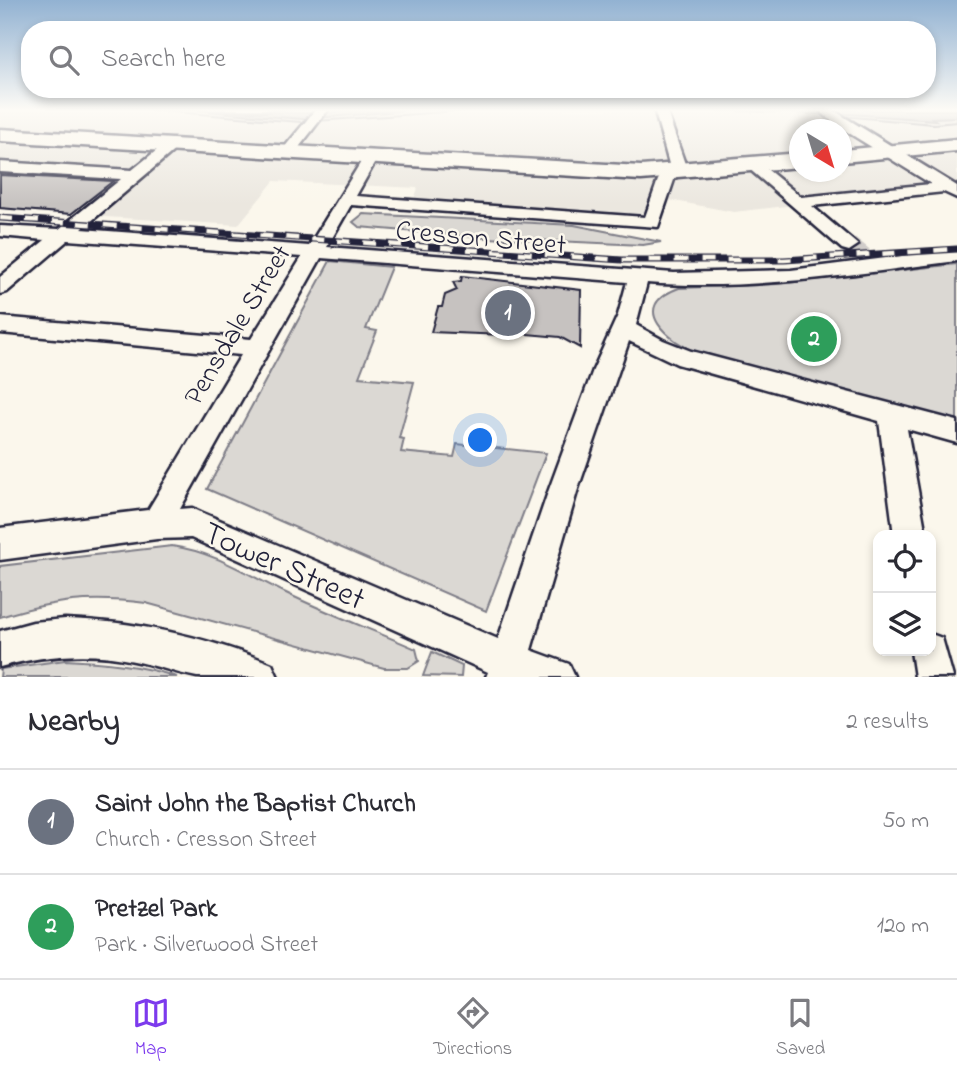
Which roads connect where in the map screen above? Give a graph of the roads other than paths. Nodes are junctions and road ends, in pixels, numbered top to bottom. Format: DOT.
graph roads {
  1 [pos="113,142"];
  2 [pos="296,142"];
  3 [pos="670,142"];
  4 [pos="873,142"];
  5 [pos="172,145"];
  6 [pos="957,145"];
  7 [pos="288,152"];
  8 [pos="889,152"];
  9 [pos="852,155"];
  10 [pos="371,157"];
  11 [pos="789,161"];
  12 [pos="752,164"];
  13 [pos="0,167"];
  14 [pos="673,172"];
  15 [pos="136,175"];
  16 [pos="952,190"];
  17 [pos="346,200"];
  18 [pos="797,202"];
  19 [pos="0,231"];
  20 [pos="63,235"];
  21 [pos="957,242"];
  22 [pos="315,251"];
  23 [pos="957,255"];
  24 [pos="863,257"];
  25 [pos="638,277"];
  26 [pos="0,287"];
  27 [pos="0,325"];
  28 [pos="622,327"];
  29 [pos="258,348"];
  30 [pos="891,415"];
  31 [pos="957,432"];
  32 [pos="157,524"];
  33 [pos="909,530"];
  34 [pos="0,544"];
  35 [pos="0,649"];
  36 [pos="930,656"];
  37 [pos="507,670"];
  38 [pos="259,677"];
  39 [pos="556,677"];
  40 [pos="934,677"];
  1 -- 5 [label="street"];
  2 -- 7 [label="street"];
  3 -- 14 [label="street"];
  4 -- 8 [label="street"];
  5 -- 7 [label="street"];
  5 -- 15 [label="street"];
  6 -- 8 [label="street"];
  7 -- 10 [label="street"];
  8 -- 9 [label="street"];
  8 -- 16 [label="street"];
  10 -- 14 [label="street"];
  10 -- 17 [label="street, Pensdale Street"];
  11 -- 12 [label="street"];
  12 -- 14 [label="street"];
  12 -- 18 [label="street"];
  13 -- 15 [label="street"];
  14 -- 17 [label="street"];
  15 -- 20 [label="street"];
  16 -- 18 [label="street"];
  17 -- 22 [label="street, Pensdale Street"];
  18 -- 24 [label="street"];
  19 -- 20 [label="street, Cresson Street"];
  20 -- 22 [label="street, Cresson Street"];
  20 -- 26 [label="street"];
  21 -- 24 [label="street, Cresson Street"];
  22 -- 25 [label="street, Cresson Street"];
  22 -- 29 [label="street, Pensdale Street"];
  23 -- 24 [label="street, Cresson Street"];
  24 -- 25 [label="street, Cresson Street"];
  25 -- 28 [label="street"];
  27 -- 29 [label="street"];
  28 -- 30 [label="street"];
  28 -- 37 [label="street"];
  29 -- 32 [label="street, Pensdale Street"];
  30 -- 31 [label="street"];
  30 -- 33 [label="street"];
  32 -- 34 [label="street, Tower Street"];
  32 -- 37 [label="street, Tower Street"];
  35 -- 38 [label="street"];
  36 -- 40 [label="street"];
  37 -- 39 [label="street, Tower Street"];
}
